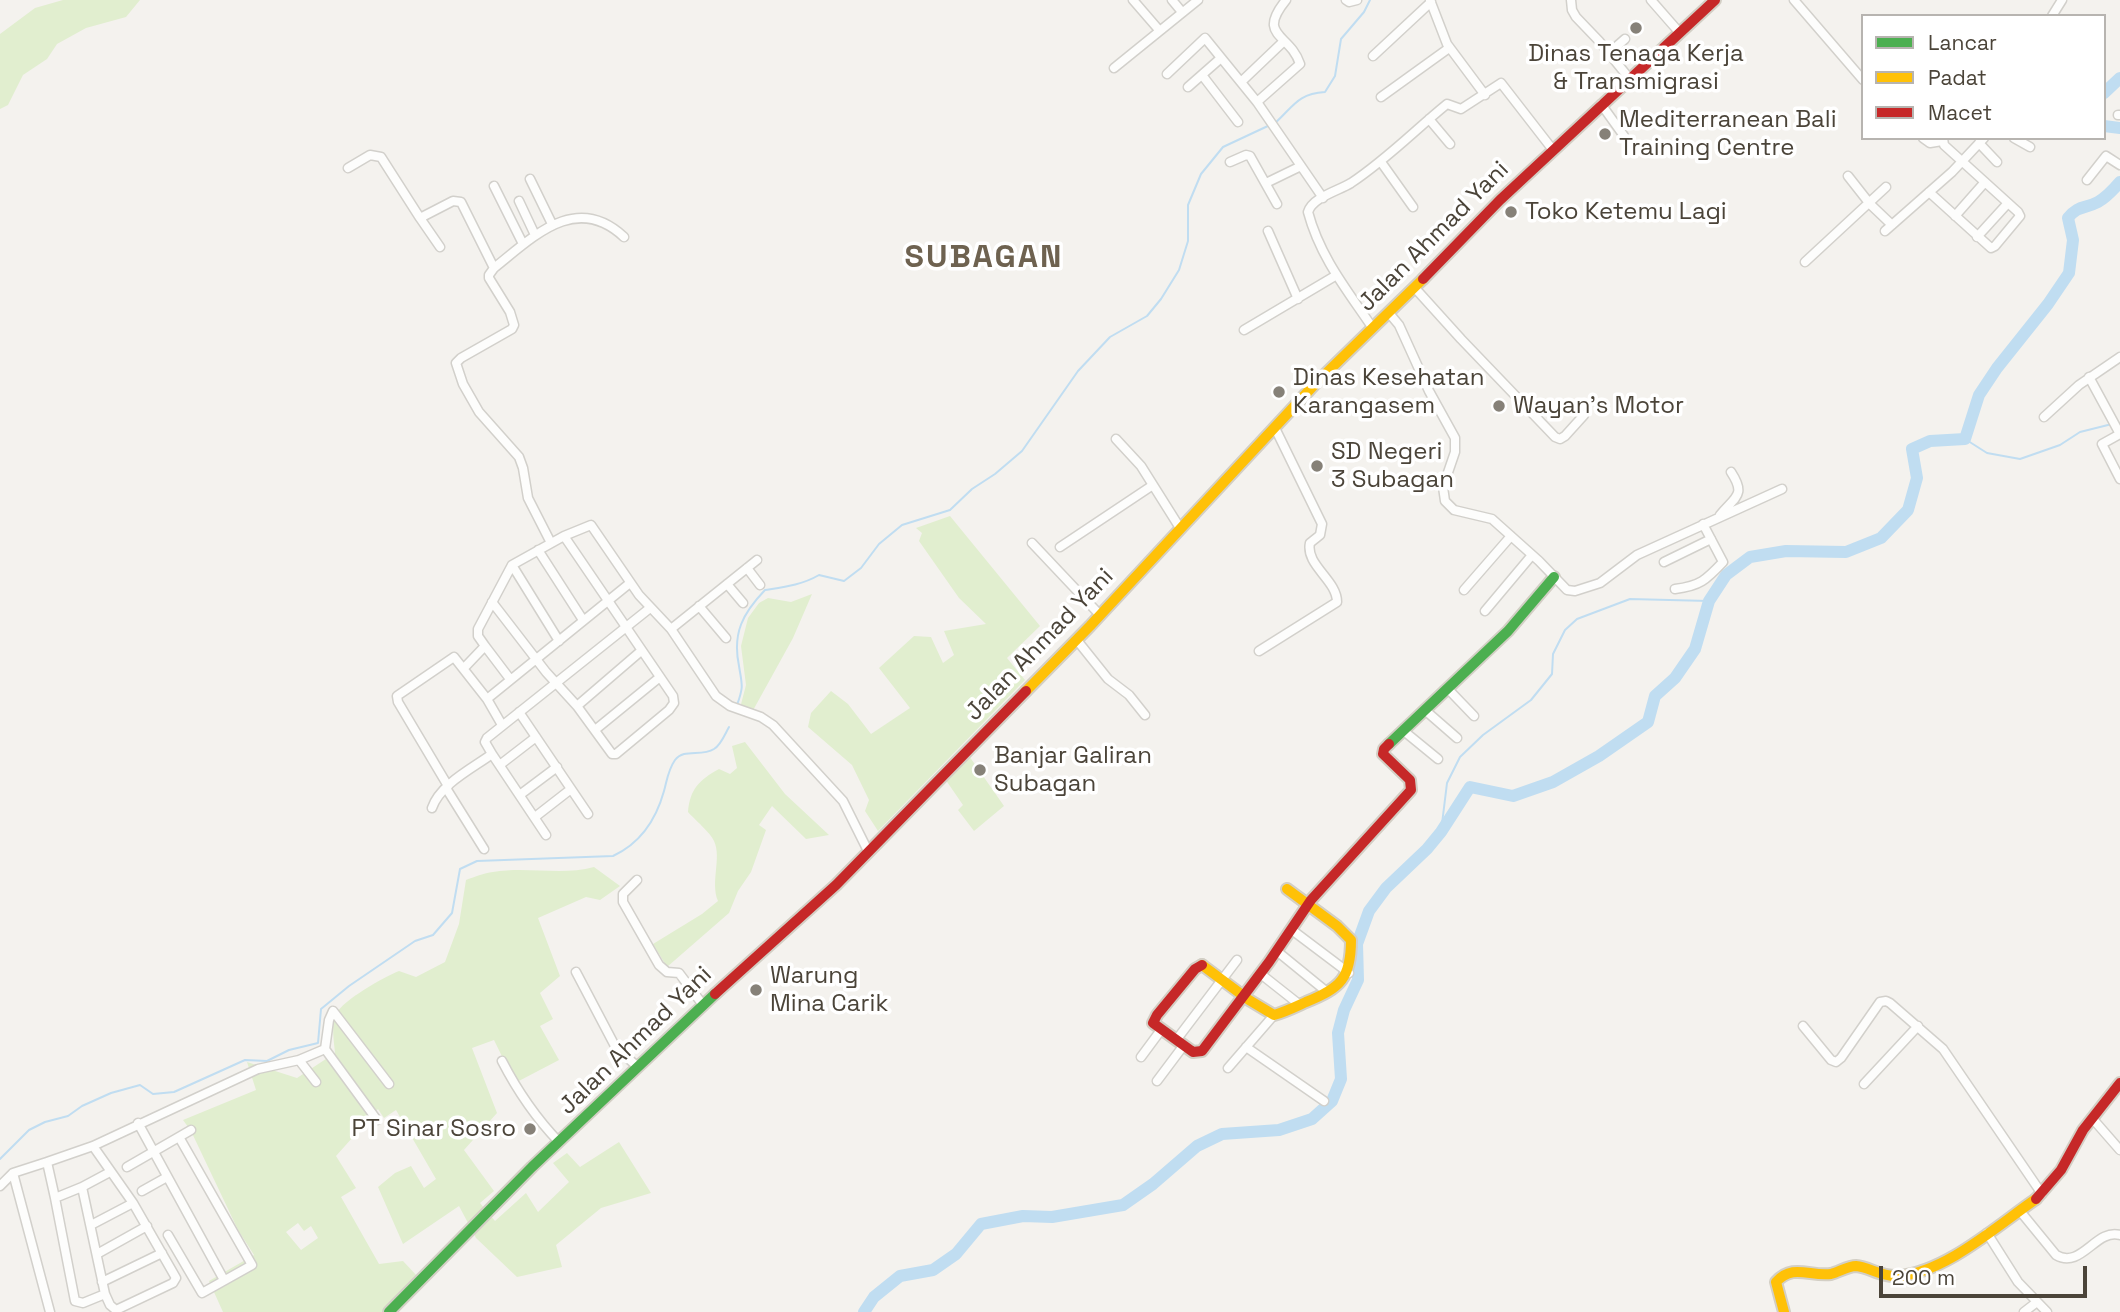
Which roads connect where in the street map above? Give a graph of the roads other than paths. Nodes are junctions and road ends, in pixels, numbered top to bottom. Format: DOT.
graph roads {
  1 [pos="1133,0"];
  2 [pos="1172,0"];
  3 [pos="1198,0"];
  4 [pos="1346,0"];
  5 [pos="1357,0"];
  6 [pos="1571,0"];
  7 [pos="1651,0"];
  8 [pos="1714,0"];
  9 [pos="1794,0"];
  10 [pos="2062,0"];
  11 [pos="1283,1"];
  12 [pos="1431,1"];
  13 [pos="1182,12"];
  14 [pos="2057,14"];
  15 [pos="1159,30"];
  16 [pos="1679,32"];
  17 [pos="1625,39"];
  18 [pos="1284,41"];
  19 [pos="1449,48"];
  20 [pos="1609,53"];
  21 [pos="1373,56"];
  22 [pos="1221,58"];
  23 [pos="1114,68"];
  24 [pos="1167,74"];
  25 [pos="1202,75"];
  26 [pos="1629,78"];
  27 [pos="1861,78"];
  28 [pos="1241,82"];
  29 [pos="1188,87"];
  30 [pos="1485,95"];
  31 [pos="1381,97"];
  32 [pos="1256,102"];
  33 [pos="1601,103"];
  34 [pos="1429,119"];
  35 [pos="1238,122"];
  36 [pos="1625,135"];
  37 [pos="1942,140"];
  38 [pos="1981,140"];
  39 [pos="2018,140"];
  40 [pos="1450,144"];
  41 [pos="2030,147"];
  42 [pos="1553,150"];
  43 [pos="1230,162"];
  44 [pos="1381,162"];
  45 [pos="1962,162"];
  46 [pos="1997,162"];
  47 [pos="2120,165"];
  48 [pos="1301,166"];
  49 [pos="348,168"];
  50 [pos="1848,176"];
  51 [pos="530,178"];
  52 [pos="2087,180"];
  53 [pos="1985,182"];
  54 [pos="1266,183"];
  55 [pos="494,186"];
  56 [pos="1886,187"];
  57 [pos="1929,192"];
  58 [pos="1323,198"];
  59 [pos="519,201"];
  60 [pos="2008,203"];
  61 [pos="1277,204"];
  62 [pos="1870,204"];
  63 [pos="1413,207"];
  64 [pos="1955,216"];
  65 [pos="420,218"];
  66 [pos="552,224"];
  67 [pos="1892,225"];
  68 [pos="1268,231"];
  69 [pos="1885,231"];
  70 [pos="535,235"];
  71 [pos="624,237"];
  72 [pos="1978,237"];
  73 [pos="523,244"];
  74 [pos="440,247"];
  75 [pos="1805,262"];
  76 [pos="494,268"];
  77 [pos="1335,276"];
  78 [pos="1415,287"];
  79 [pos="1298,299"];
  80 [pos="1389,313"];
  81 [pos="1372,327"];
  82 [pos="1244,330"];
  83 [pos="2120,357"];
  84 [pos="2089,377"];
  85 [pos="1584,415"];
  86 [pos="2044,417"];
  87 [pos="1275,428"];
  88 [pos="1116,439"];
  89 [pos="1731,472"];
  90 [pos="2120,479"];
  91 [pos="1153,485"];
  92 [pos="1782,489"];
  93 [pos="1718,517"];
  94 [pos="1703,524"];
  95 [pos="1180,528"];
  96 [pos="564,536"];
  97 [pos="1511,536"];
  98 [pos="1711,539"];
  99 [pos="551,542"];
  100 [pos="1032,543"];
  101 [pos="1060,547"];
  102 [pos="538,550"];
  103 [pos="1532,555"];
  104 [pos="757,560"];
  105 [pos="1664,562"];
  106 [pos="512,565"];
  107 [pos="747,568"];
  108 [pos="1554,577"];
  109 [pos="630,583"];
  110 [pos="727,584"];
  111 [pos="760,585"];
  112 [pos="1675,589"];
  113 [pos="1464,590"];
  114 [pos="607,601"];
  115 [pos="492,602"];
  116 [pos="743,603"];
  117 [pos="699,606"];
  118 [pos="650,608"];
  119 [pos="1485,611"];
  120 [pos="1100,615"];
  121 [pos="583,620"];
  122 [pos="625,627"];
  123 [pos="671,629"];
  124 [pos="726,638"];
  125 [pos="1076,639"];
  126 [pos="559,641"];
  127 [pos="485,646"];
  128 [pos="641,651"];
  129 [pos="1259,651"];
  130 [pos="536,659"];
  131 [pos="464,668"];
  132 [pos="660,677"];
  133 [pos="510,679"];
  134 [pos="556,684"];
  135 [pos="1448,689"];
  136 [pos="487,699"];
  137 [pos="577,706"];
  138 [pos="1426,711"];
  139 [pos="519,712"];
  140 [pos="1145,715"];
  141 [pos="1474,716"];
  142 [pos="502,724"];
  143 [pos="595,730"];
  144 [pos="1405,732"];
  145 [pos="536,737"];
  146 [pos="1457,738"];
  147 [pos="492,754"];
  148 [pos="1438,759"];
  149 [pos="501,764"];
  150 [pos="556,767"];
  151 [pos="447,787"];
  152 [pos="571,789"];
  153 [pos="521,794"];
  154 [pos="432,808"];
  155 [pos="588,814"];
  156 [pos="535,817"];
  157 [pos="546,835"];
  158 [pos="484,849"];
  159 [pos="868,851"];
  160 [pos="636,880"];
  161 [pos="1287,889"];
  162 [pos="1307,906"];
  163 [pos="1292,930"];
  164 [pos="1278,952"];
  165 [pos="1237,960"];
  166 [pos="576,972"];
  167 [pos="1349,973"];
  168 [pos="1262,975"];
  169 [pos="1222,979"];
  170 [pos="1327,992"];
  171 [pos="1245,996"];
  172 [pos="703,1005"];
  173 [pos="1300,1005"];
  174 [pos="1274,1015"];
  175 [pos="1803,1026"];
  176 [pos="1918,1026"];
  177 [pos="1161,1030"];
  178 [pos="1180,1042"];
  179 [pos="1246,1047"];
  180 [pos="325,1049"];
  181 [pos="1141,1057"];
  182 [pos="299,1060"];
  183 [pos="502,1061"];
  184 [pos="638,1067"];
  185 [pos="1228,1068"];
  186 [pos="1157,1081"];
  187 [pos="316,1083"];
  188 [pos="2120,1083"];
  189 [pos="388,1084"];
  190 [pos="1864,1084"];
  191 [pos="1324,1101"];
  192 [pos="2092,1118"];
  193 [pos="377,1120"];
  194 [pos="138,1124"];
  195 [pos="191,1130"];
  196 [pos="179,1137"];
  197 [pos="559,1143"];
  198 [pos="93,1146"];
  199 [pos="2120,1150"];
  200 [pos="153,1152"];
  201 [pos="47,1161"];
  202 [pos="127,1167"];
  203 [pos="110,1172"];
  204 [pos="13,1173"];
  205 [pos="167,1177"];
  206 [pos="0,1186"];
  207 [pos="82,1187"];
  208 [pos="142,1191"];
  209 [pos="2042,1194"];
  210 [pos="55,1198"];
  211 [pos="133,1203"];
  212 [pos="2020,1211"];
  213 [pos="91,1225"];
  214 [pos="147,1226"];
  215 [pos="1987,1233"];
  216 [pos="169,1235"];
  217 [pos="2120,1235"];
  218 [pos="162,1252"];
  219 [pos="97,1254"];
  220 [pos="225,1280"];
  221 [pos="102,1282"];
  222 [pos="105,1294"];
  223 [pos="2037,1303"];
  224 [pos="50,1312"];
  225 [pos="389,1312"];
  226 [pos="1784,1312"];
  227 [pos="2024,1312"];
  228 [pos="2048,1312"];
  1 -- 15 [label="street"];
  2 -- 13 [label="street"];
  3 -- 13 [label="street"];
  4 -- 5 [label="street"];
  6 -- 20 [label="street"];
  7 -- 16 [label="street"];
  8 -- 16 [label="main road, Jalan Ahmad Yani"];
  9 -- 27 [label="street"];
  10 -- 14 [label="street"];
  11 -- 18 [label="street"];
  12 -- 19 [label="street"];
  12 -- 21 [label="street"];
  13 -- 15 [label="street"];
  15 -- 23 [label="street"];
  16 -- 26 [label="main road, Jalan Ahmad Yani"];
  17 -- 20 [label="street"];
  18 -- 28 [label="street"];
  18 -- 32 [label="street"];
  19 -- 30 [label="street"];
  19 -- 31 [label="street"];
  20 -- 26 [label="street"];
  22 -- 24 [label="street"];
  22 -- 25 [label="street"];
  22 -- 28 [label="street"];
  25 -- 29 [label="street"];
  25 -- 35 [label="street"];
  26 -- 33 [label="main road, Jalan Ahmad Yani"];
  28 -- 32 [label="street"];
  30 -- 34 [label="street"];
  30 -- 42 [label="street"];
  32 -- 48 [label="street"];
  33 -- 36 [label="street"];
  33 -- 42 [label="main road, Jalan Ahmad Yani"];
  34 -- 40 [label="street"];
  34 -- 44 [label="street"];
  37 -- 45 [label="street"];
  38 -- 45 [label="street"];
  38 -- 46 [label="street"];
  39 -- 41 [label="street"];
  42 -- 78 [label="main road, Jalan Ahmad Yani"];
  43 -- 54 [label="street"];
  44 -- 58 [label="street"];
  44 -- 63 [label="street"];
  45 -- 53 [label="street"];
  45 -- 57 [label="street"];
  47 -- 52 [label="street"];
  48 -- 54 [label="street"];
  48 -- 58 [label="street"];
  49 -- 65 [label="street"];
  50 -- 62 [label="street"];
  51 -- 66 [label="street"];
  53 -- 60 [label="street"];
  53 -- 64 [label="street"];
  54 -- 61 [label="street"];
  55 -- 73 [label="street"];
  56 -- 62 [label="street"];
  57 -- 64 [label="street"];
  57 -- 67 [label="street"];
  58 -- 77 [label="street"];
  59 -- 70 [label="street"];
  60 -- 72 [label="street"];
  60 -- 72 [label="street"];
  62 -- 67 [label="street"];
  62 -- 75 [label="street"];
  64 -- 72 [label="street"];
  65 -- 74 [label="street"];
  65 -- 76 [label="street"];
  66 -- 70 [label="street"];
  66 -- 71 [label="street"];
  67 -- 69 [label="street"];
  68 -- 79 [label="street"];
  70 -- 73 [label="street"];
  73 -- 76 [label="street"];
  76 -- 99 [label="street"];
  77 -- 79 [label="street"];
  77 -- 81 [label="street"];
  78 -- 80 [label="main road, Jalan Ahmad Yani"];
  78 -- 85 [label="street"];
  79 -- 82 [label="street"];
  80 -- 81 [label="main road, Jalan Ahmad Yani"];
  80 -- 97 [label="street"];
  81 -- 87 [label="main road, Jalan Ahmad Yani"];
  83 -- 84 [label="street"];
  84 -- 86 [label="street"];
  84 -- 90 [label="street"];
  87 -- 95 [label="main road, Jalan Ahmad Yani"];
  87 -- 129 [label="street"];
  88 -- 91 [label="street"];
  89 -- 93 [label="street"];
  91 -- 95 [label="street"];
  91 -- 101 [label="street"];
  92 -- 93 [label="street"];
  93 -- 94 [label="street"];
  94 -- 98 [label="street"];
  94 -- 108 [label="street"];
  95 -- 120 [label="main road, Jalan Ahmad Yani"];
  96 -- 99 [label="street"];
  96 -- 109 [label="street"];
  96 -- 114 [label="street"];
  97 -- 103 [label="street"];
  97 -- 113 [label="street"];
  98 -- 105 [label="street"];
  98 -- 112 [label="street"];
  99 -- 102 [label="street"];
  100 -- 120 [label="street"];
  102 -- 106 [label="street"];
  102 -- 121 [label="street"];
  103 -- 108 [label="street"];
  103 -- 119 [label="street"];
  104 -- 107 [label="street"];
  106 -- 115 [label="street"];
  106 -- 126 [label="street"];
  107 -- 110 [label="street"];
  107 -- 111 [label="street"];
  108 -- 135 [label="main road"];
  109 -- 114 [label="street"];
  109 -- 118 [label="street"];
  110 -- 116 [label="street"];
  110 -- 117 [label="street"];
  114 -- 121 [label="street"];
  114 -- 122 [label="street"];
  115 -- 127 [label="street"];
  115 -- 130 [label="street"];
  117 -- 123 [label="street"];
  117 -- 124 [label="street"];
  118 -- 122 [label="street"];
  118 -- 123 [label="street"];
  120 -- 125 [label="main road, Jalan Ahmad Yani"];
  121 -- 126 [label="street"];
  122 -- 128 [label="street"];
  122 -- 134 [label="street"];
  123 -- 159 [label="street"];
  125 -- 140 [label="street"];
  125 -- 159 [label="main road, Jalan Ahmad Yani"];
  126 -- 130 [label="street"];
  127 -- 131 [label="street"];
  127 -- 133 [label="street"];
  128 -- 132 [label="street"];
  128 -- 137 [label="street"];
  130 -- 133 [label="street"];
  130 -- 134 [label="street"];
  131 -- 136 [label="street"];
  131 -- 151 [label="street"];
  132 -- 143 [label="street"];
  132 -- 143 [label="street"];
  133 -- 136 [label="street"];
  134 -- 137 [label="street"];
  134 -- 139 [label="street"];
  135 -- 138 [label="main road"];
  135 -- 141 [label="street"];
  136 -- 142 [label="street"];
  137 -- 143 [label="street"];
  138 -- 144 [label="main road"];
  138 -- 146 [label="street"];
  139 -- 142 [label="street"];
  139 -- 145 [label="street"];
  142 -- 147 [label="street"];
  144 -- 148 [label="street"];
  144 -- 162 [label="main road"];
  145 -- 149 [label="street"];
  145 -- 150 [label="street"];
  147 -- 149 [label="street"];
  147 -- 151 [label="street"];
  149 -- 153 [label="street"];
  150 -- 152 [label="street"];
  150 -- 153 [label="street"];
  151 -- 154 [label="street"];
  151 -- 158 [label="street"];
  152 -- 155 [label="street"];
  152 -- 156 [label="street"];
  153 -- 156 [label="street"];
  156 -- 157 [label="street"];
  159 -- 172 [label="main road, Jalan Ahmad Yani"];
  160 -- 172 [label="street"];
  161 -- 162 [label="main road"];
  162 -- 163 [label="main road"];
  162 -- 167 [label="main road"];
  163 -- 164 [label="main road"];
  163 -- 167 [label="street"];
  164 -- 168 [label="main road"];
  164 -- 170 [label="street"];
  165 -- 169 [label="street"];
  166 -- 184 [label="street"];
  167 -- 170 [label="main road"];
  168 -- 171 [label="main road"];
  168 -- 173 [label="street"];
  169 -- 171 [label="main road"];
  169 -- 177 [label="main road"];
  169 -- 178 [label="street"];
  170 -- 173 [label="main road"];
  171 -- 174 [label="main road"];
  171 -- 178 [label="main road"];
  172 -- 184 [label="main road, Jalan Ahmad Yani"];
  173 -- 174 [label="main road"];
  174 -- 179 [label="street"];
  175 -- 176 [label="street"];
  176 -- 190 [label="street"];
  176 -- 209 [label="street"];
  177 -- 178 [label="main road"];
  177 -- 181 [label="street"];
  178 -- 186 [label="street"];
  179 -- 185 [label="street"];
  179 -- 191 [label="street"];
  180 -- 182 [label="street"];
  180 -- 189 [label="street"];
  180 -- 193 [label="street"];
  182 -- 187 [label="street"];
  182 -- 194 [label="street"];
  183 -- 197 [label="street"];
  184 -- 197 [label="main road, Jalan Ahmad Yani"];
  188 -- 192 [label="main road"];
  192 -- 199 [label="street"];
  192 -- 209 [label="main road"];
  194 -- 198 [label="street"];
  194 -- 200 [label="street"];
  195 -- 196 [label="street"];
  196 -- 200 [label="street"];
  196 -- 220 [label="street"];
  197 -- 225 [label="main road, Jalan Ahmad Yani"];
  198 -- 201 [label="street"];
  198 -- 203 [label="street"];
  200 -- 202 [label="street"];
  200 -- 205 [label="street"];
  201 -- 204 [label="street"];
  201 -- 210 [label="street"];
  203 -- 207 [label="street"];
  203 -- 211 [label="street"];
  204 -- 206 [label="street"];
  204 -- 224 [label="street"];
  205 -- 208 [label="street"];
  205 -- 220 [label="street"];
  207 -- 210 [label="street"];
  207 -- 213 [label="street"];
  209 -- 212 [label="main road"];
  210 -- 222 [label="street"];
  211 -- 213 [label="street"];
  211 -- 214 [label="street"];
  212 -- 215 [label="main road"];
  212 -- 217 [label="street"];
  213 -- 219 [label="street"];
  214 -- 218 [label="street"];
  214 -- 219 [label="street"];
  215 -- 223 [label="street"];
  215 -- 226 [label="main road"];
  216 -- 220 [label="street"];
  218 -- 221 [label="street"];
  218 -- 222 [label="street"];
  219 -- 221 [label="street"];
  221 -- 222 [label="street"];
  223 -- 227 [label="street"];
  223 -- 228 [label="street"];
}
